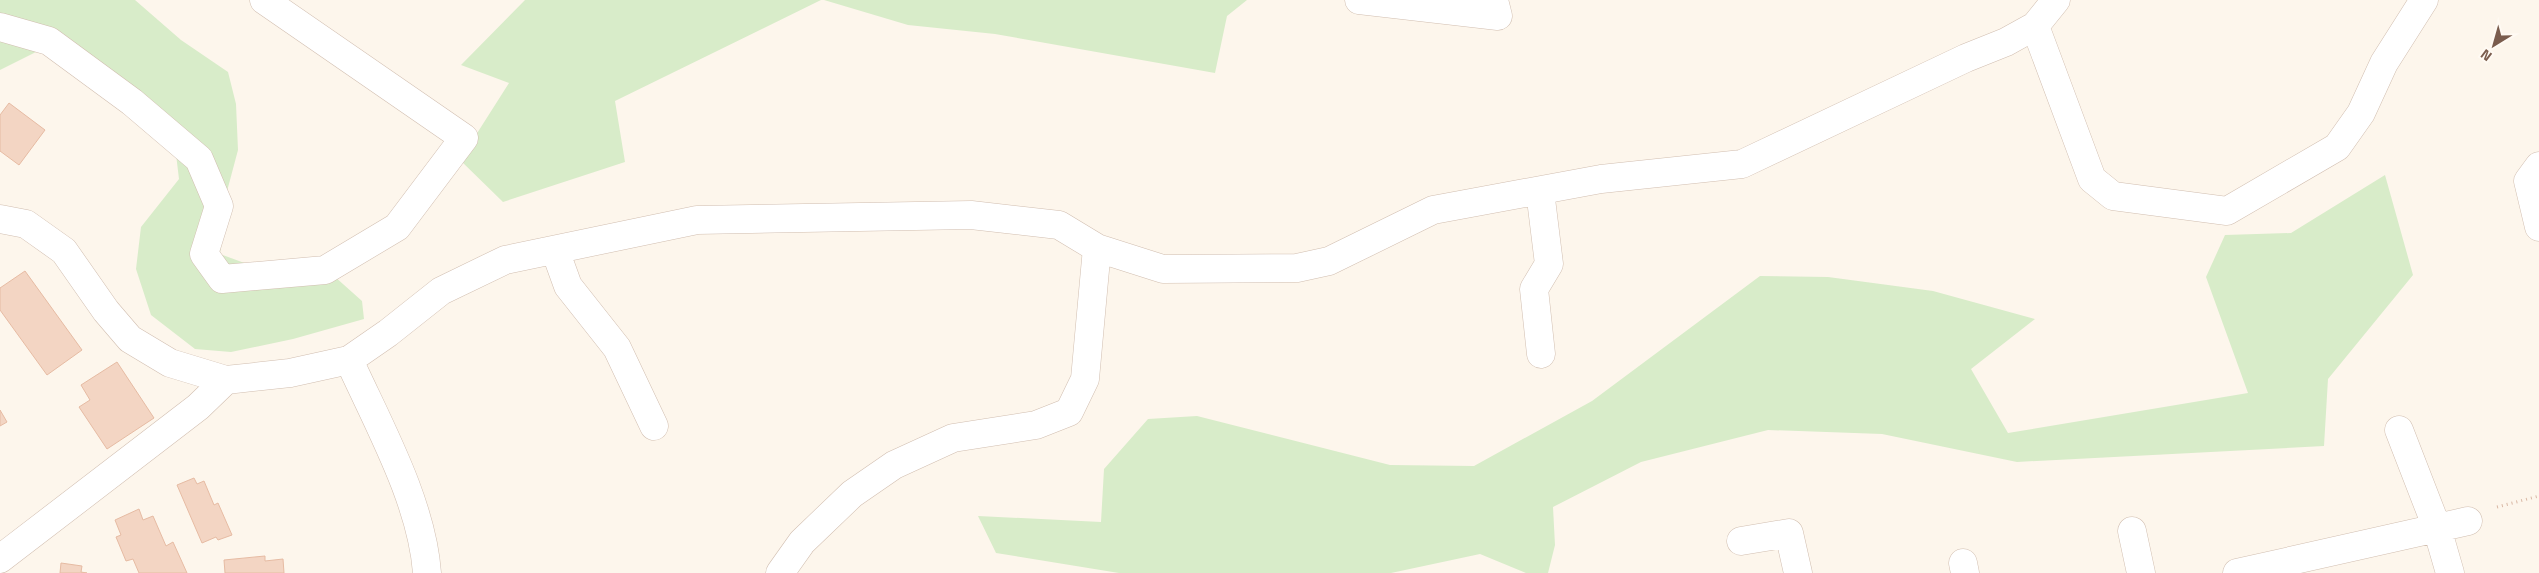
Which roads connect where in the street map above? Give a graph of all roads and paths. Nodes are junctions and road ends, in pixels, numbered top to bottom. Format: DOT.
graph roads {
  1 [pos="264,0"];
  2 [pos="1359,0"];
  3 [pos="1494,0"];
  4 [pos="2056,0"];
  5 [pos="2424,0"];
  6 [pos="2035,26"];
  7 [pos="0,27"];
  8 [pos="2539,166"];
  9 [pos="1540,190"];
  10 [pos="0,219"];
  11 [pos="2539,227"];
  12 [pos="1097,248"];
  13 [pos="555,250"];
  14 [pos="1540,354"];
  15 [pos="349,360"];
  16 [pos="226,380"];
  17 [pos="654,426"];
  18 [pos="2399,430"];
  19 [pos="2539,496"];
  20 [pos="2468,521"];
  21 [pos="2437,528"];
  22 [pos="2132,531"];
  23 [pos="1741,541"];
  24 [pos="0,559"];
  25 [pos="2247,572"];
  26 [pos="427,573"];
  27 [pos="780,573"];
  28 [pos="1798,573"];
  29 [pos="2141,573"];
  30 [pos="2450,573"];
  1 -- 7 [label="street"];
  2 -- 3 [label="street"];
  4 -- 6 [label="street"];
  5 -- 6 [label="street"];
  6 -- 9 [label="street"];
  8 -- 11 [label="street"];
  9 -- 12 [label="street"];
  9 -- 14 [label="street"];
  10 -- 16 [label="street"];
  12 -- 13 [label="street"];
  12 -- 27 [label="street"];
  13 -- 15 [label="street"];
  13 -- 17 [label="street"];
  15 -- 16 [label="street"];
  15 -- 26 [label="street"];
  16 -- 24 [label="street"];
  18 -- 21 [label="street"];
  19 -- 20 [label="path"];
  20 -- 21 [label="street"];
  21 -- 25 [label="street"];
  21 -- 30 [label="street"];
  22 -- 29 [label="street"];
  23 -- 28 [label="street"];
}
